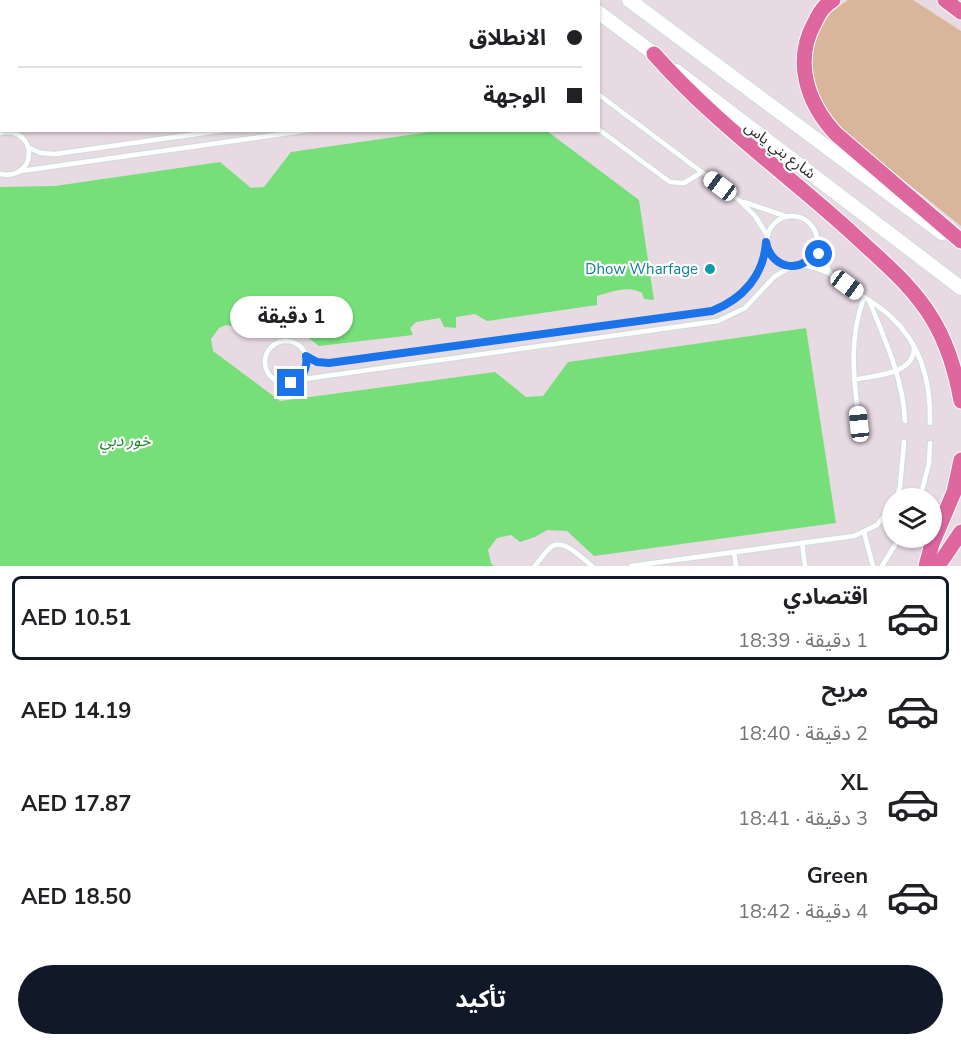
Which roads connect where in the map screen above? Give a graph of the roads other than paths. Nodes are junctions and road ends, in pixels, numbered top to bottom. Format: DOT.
graph roads {
  1 [pos="630,0"];
  2 [pos="833,0"];
  3 [pos="945,0"];
  4 [pos="961,12"];
  5 [pos="600,14"];
  6 [pos="654,54"];
  7 [pos="600,96"];
  8 [pos="600,130"];
  9 [pos="211,132"];
  10 [pos="248,132"];
  11 [pos="296,132"];
  12 [pos="0,133"];
  13 [pos="249,139"];
  14 [pos="29,148"];
  15 [pos="21,171"];
  16 [pos="702,172"];
  17 [pos="0,174"];
  18 [pos="739,200"];
  19 [pos="786,216"];
  20 [pos="767,235"];
  21 [pos="961,241"];
  22 [pos="766,242"];
  23 [pos="817,247"];
  24 [pos="961,247"];
  25 [pos="799,265"];
  26 [pos="792,266"];
  27 [pos="830,273"];
  28 [pos="961,288"];
  29 [pos="866,299"];
  30 [pos="526,336"];
  31 [pos="914,346"];
  32 [pos="528,349"];
  33 [pos="306,356"];
  34 [pos="897,371"];
  35 [pos="297,380"];
  36 [pos="854,380"];
  37 [pos="961,401"];
  38 [pos="905,422"];
  39 [pos="930,423"];
  40 [pos="859,424"];
  41 [pos="904,442"];
  42 [pos="930,443"];
  43 [pos="961,460"];
  44 [pos="900,488"];
  45 [pos="923,488"];
  46 [pos="882,520"];
  47 [pos="864,532"];
  48 [pos="961,532"];
  49 [pos="802,543"];
  50 [pos="893,548"];
  51 [pos="734,552"];
  52 [pos="663,564"];
  53 [pos="535,566"];
  54 [pos="592,566"];
  55 [pos="631,566"];
  56 [pos="736,566"];
  57 [pos="805,566"];
  58 [pos="873,566"];
  59 [pos="882,566"];
  60 [pos="926,566"];
  61 [pos="938,566"];
  1 -- 24 [label="main road, شارع بني ياس"];
  2 -- 21 [label="main road"];
  3 -- 4 [label="main road"];
  5 -- 6 [label="main road, شارع بني ياس"];
  6 -- 28 [label="main road, شارع بني ياس"];
  6 -- 37 [label="main road"];
  7 -- 16 [label="lane"];
  8 -- 16 [label="lane"];
  9 -- 14 [label="lane"];
  10 -- 13 [label="lane"];
  11 -- 13 [label="lane"];
  12 -- 14 [label="lane"];
  13 -- 15 [label="lane"];
  14 -- 15 [label="lane"];
  15 -- 17 [label="lane"];
  16 -- 18 [label="lane"];
  18 -- 19 [label="lane"];
  18 -- 20 [label="lane"];
  19 -- 20 [label="lane"];
  19 -- 23 [label="lane"];
  20 -- 22 [label="lane"];
  22 -- 26 [label="lane"];
  22 -- 30 [label="lane"];
  23 -- 25 [label="lane"];
  23 -- 27 [label="lane"];
  25 -- 26 [label="lane"];
  25 -- 27 [label="lane"];
  26 -- 32 [label="lane"];
  27 -- 29 [label="lane"];
  29 -- 31 [label="lane"];
  29 -- 34 [label="lane"];
  29 -- 36 [label="lane"];
  30 -- 32 [label="lane"];
  30 -- 33 [label="lane"];
  31 -- 34 [label="lane"];
  31 -- 39 [label="lane"];
  32 -- 35 [label="lane"];
  33 -- 35 [label="lane"];
  33 -- 35 [label="lane"];
  34 -- 36 [label="lane"];
  34 -- 38 [label="lane"];
  36 -- 40 [label="lane"];
  41 -- 44 [label="lane"];
  42 -- 45 [label="lane"];
  43 -- 60 [label="main road"];
  46 -- 47 [label="lane"];
  47 -- 49 [label="lane"];
  47 -- 58 [label="lane"];
  48 -- 61 [label="main road"];
  49 -- 51 [label="lane"];
  49 -- 57 [label="lane"];
  50 -- 59 [label="lane"];
  51 -- 52 [label="lane"];
  51 -- 56 [label="lane"];
  52 -- 55 [label="lane"];
  53 -- 54 [label="lane"];
}
